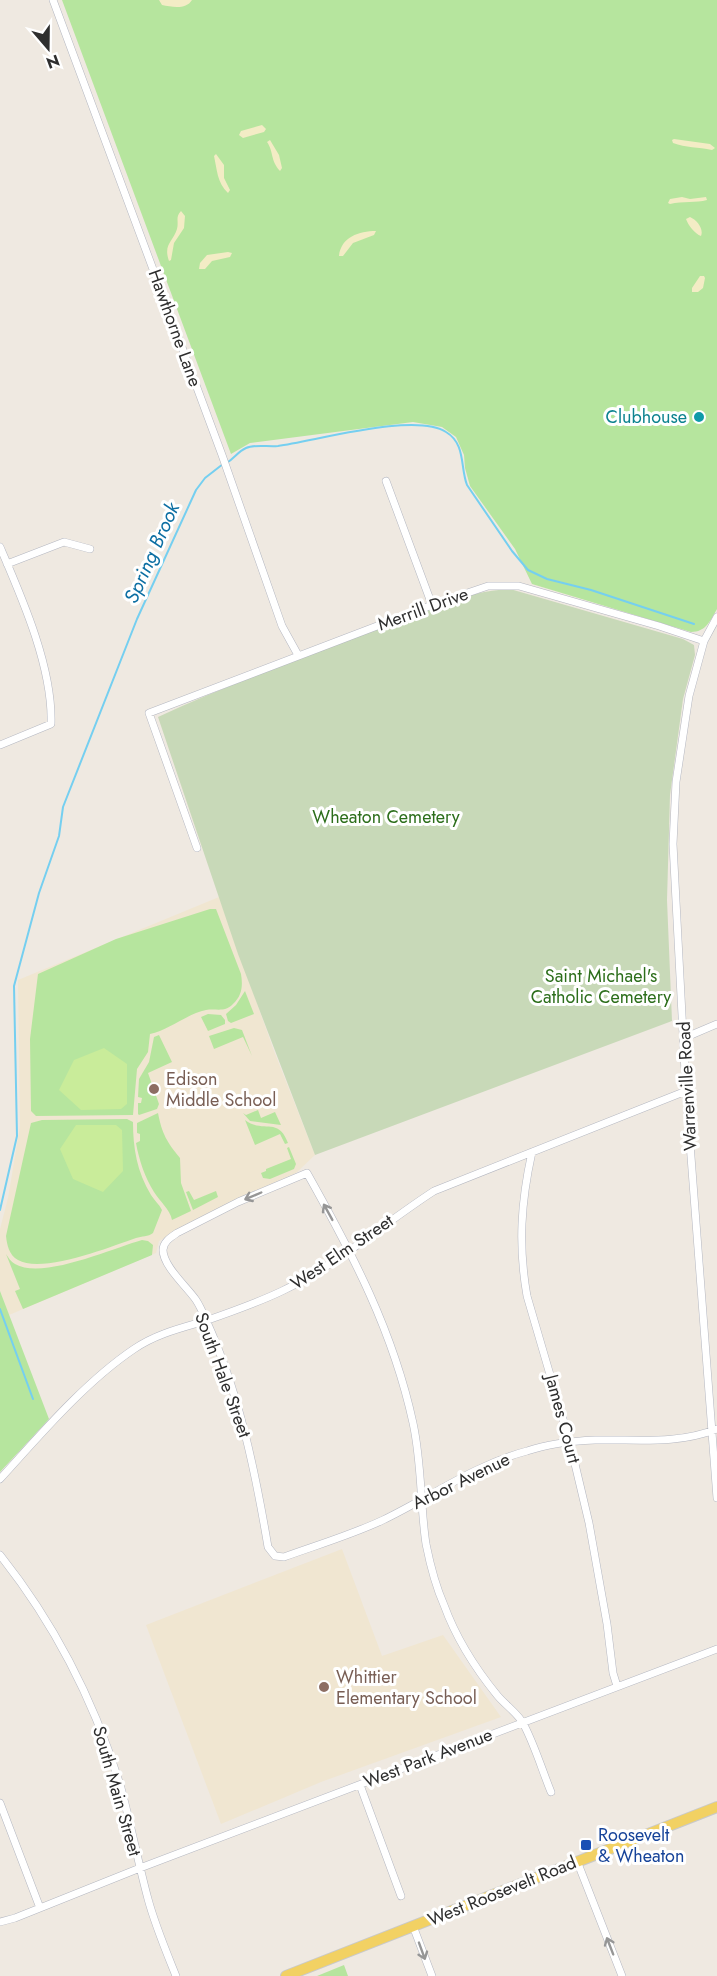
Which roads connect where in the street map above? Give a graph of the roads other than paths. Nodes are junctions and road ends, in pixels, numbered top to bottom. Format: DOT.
graph roads {
  1 [pos="53,0"];
  2 [pos="386,481"];
  3 [pos="0,547"];
  4 [pos="90,549"];
  5 [pos="7,564"];
  6 [pos="432,605"];
  7 [pos="717,617"];
  8 [pos="704,641"];
  9 [pos="298,655"];
  10 [pos="0,745"];
  11 [pos="197,848"];
  12 [pos="717,1024"];
  13 [pos="684,1038"];
  14 [pos="686,1091"];
  15 [pos="532,1152"];
  16 [pos="350,1250"];
  17 [pos="206,1320"];
  18 [pos="715,1430"];
  19 [pos="570,1443"];
  20 [pos="0,1479"];
  21 [pos="717,1498"];
  22 [pos="423,1500"];
  23 [pos="0,1555"];
  24 [pos="284,1557"];
  25 [pos="717,1649"];
  26 [pos="617,1686"];
  27 [pos="523,1722"];
  28 [pos="360,1785"];
  29 [pos="551,1792"];
  30 [pos="0,1803"];
  31 [pos="717,1807"];
  32 [pos="578,1861"];
  33 [pos="140,1868"];
  34 [pos="401,1896"];
  35 [pos="40,1908"];
  36 [pos="0,1922"];
  37 [pos="413,1926"];
  38 [pos="176,1976"];
  39 [pos="286,1976"];
  40 [pos="432,1976"];
  41 [pos="622,1976"];
  1 -- 9 [label="street, Hawthorne Lane"];
  2 -- 6 [label="street"];
  3 -- 5 [label="street"];
  4 -- 5 [label="street"];
  5 -- 10 [label="street"];
  6 -- 8 [label="street, Merrill Drive"];
  6 -- 9 [label="street, Merrill Drive"];
  7 -- 8 [label="street, Warrenville Road"];
  8 -- 13 [label="street, Warrenville Road"];
  9 -- 11 [label="street, Merrill Drive"];
  12 -- 13 [label="street"];
  13 -- 14 [label="street, Warrenville Road"];
  14 -- 15 [label="street, West Elm Street"];
  14 -- 18 [label="street, Warrenville Road"];
  15 -- 16 [label="street, West Elm Street"];
  15 -- 19 [label="street, James Court"];
  16 -- 17 [label="street, West Elm Street"];
  16 -- 17 [label="street, South Hale Street, one-way"];
  16 -- 22 [label="street"];
  17 -- 20 [label="street, West Elm Street"];
  17 -- 24 [label="street, South Hale Street"];
  18 -- 19 [label="street, Arbor Avenue"];
  18 -- 21 [label="street, Warrenville Road"];
  19 -- 22 [label="street, Arbor Avenue"];
  19 -- 26 [label="street, James Court"];
  22 -- 24 [label="street, Arbor Avenue"];
  22 -- 27 [label="street"];
  23 -- 33 [label="street, South Main Street"];
  25 -- 26 [label="street, West Park Avenue"];
  26 -- 27 [label="street, West Park Avenue"];
  27 -- 28 [label="street, West Park Avenue"];
  27 -- 29 [label="street"];
  28 -- 33 [label="street, West Park Avenue"];
  28 -- 34 [label="street"];
  30 -- 35 [label="street"];
  31 -- 32 [label="main road, West Roosevelt Road"];
  32 -- 37 [label="main road, West Roosevelt Road"];
  41 -- 32 [label="street, one-way"];
  33 -- 35 [label="street, West Park Avenue"];
  33 -- 38 [label="street, South Main Street"];
  35 -- 36 [label="street, West Park Avenue"];
  37 -- 39 [label="main road, West Roosevelt Road"];
  37 -- 40 [label="street, one-way"];
}
